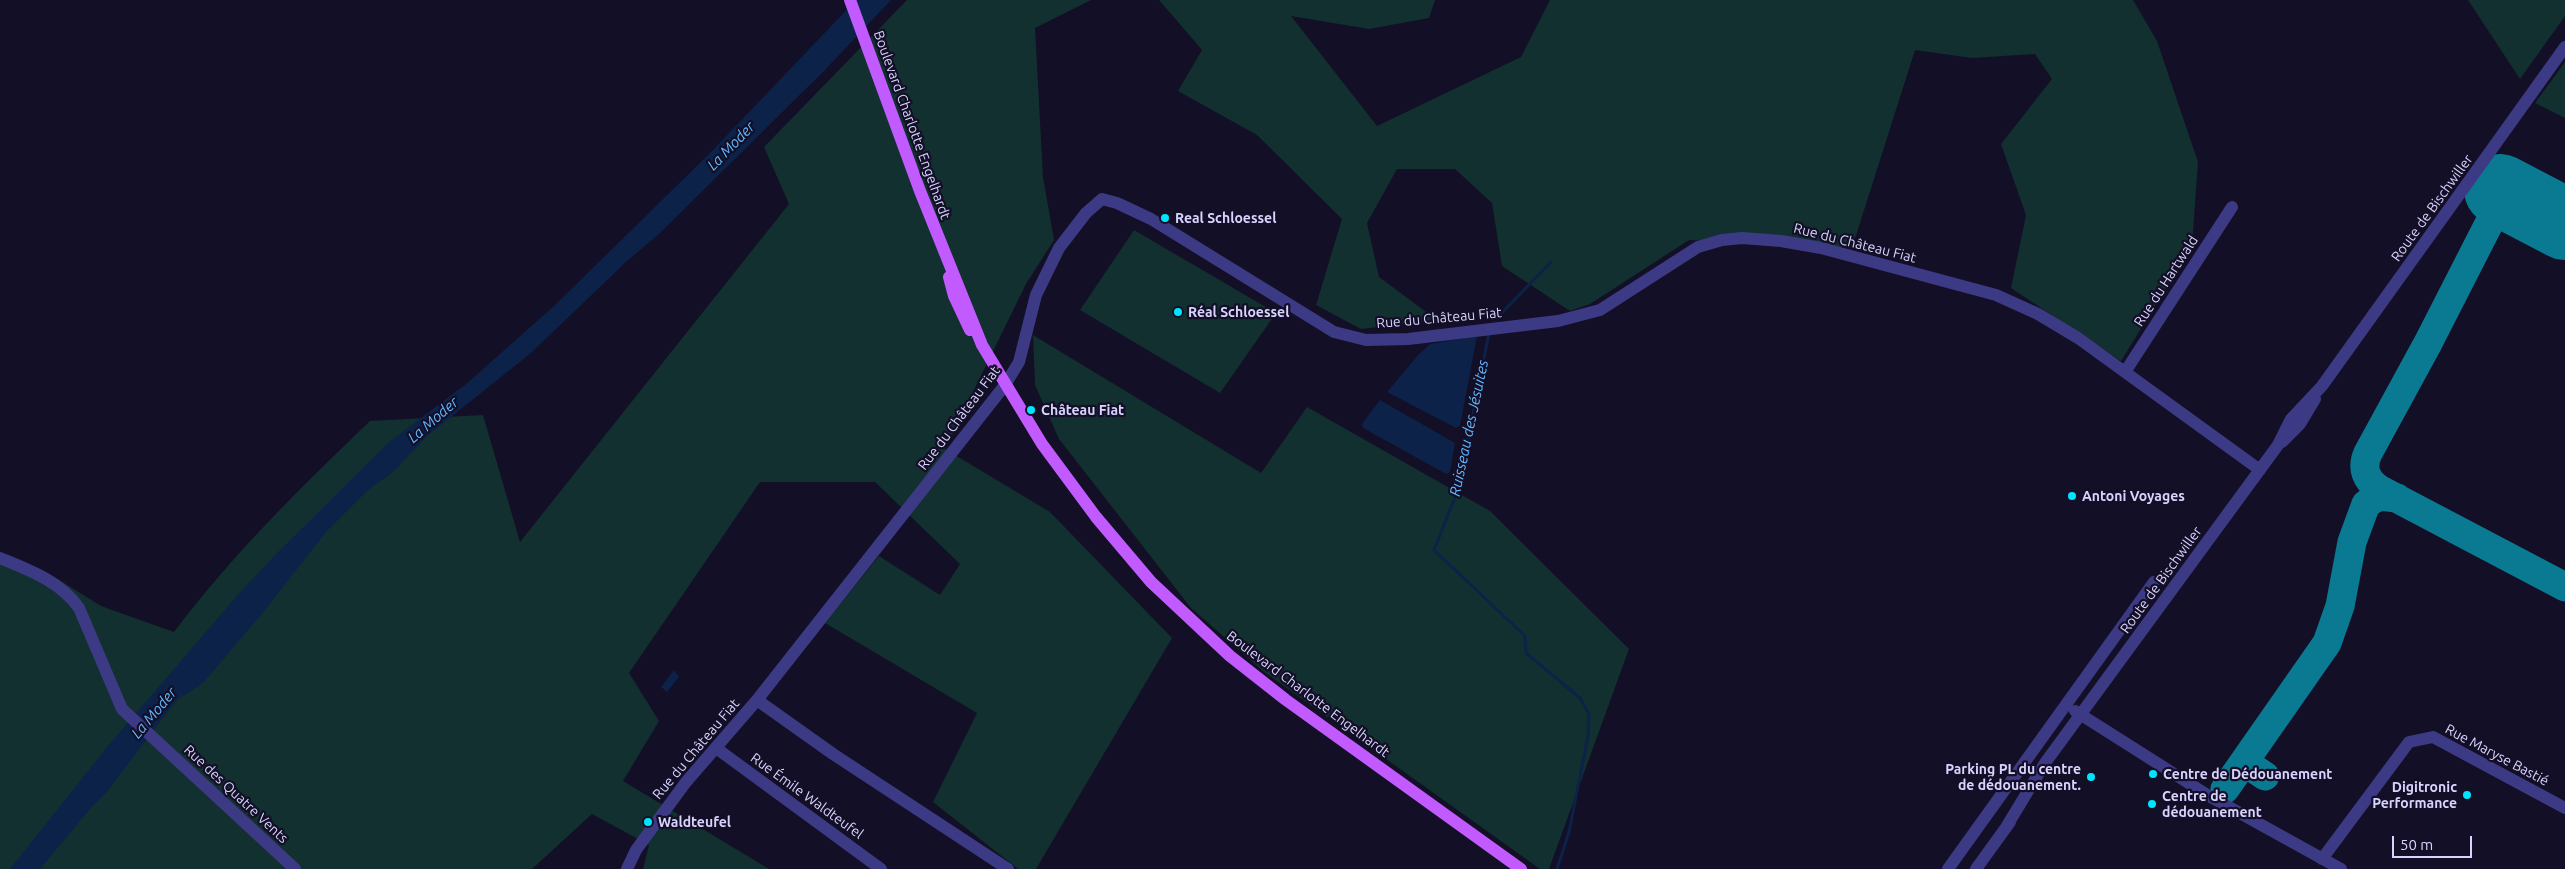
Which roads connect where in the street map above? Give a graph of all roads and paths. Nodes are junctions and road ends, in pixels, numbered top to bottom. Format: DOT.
graph roads {
  1 [pos="850,0"];
  2 [pos="2565,47"];
  3 [pos="2232,207"];
  4 [pos="2125,372"];
  5 [pos="1005,386"];
  6 [pos="2260,470"];
  7 [pos="0,558"];
  8 [pos="2154,582"];
  9 [pos="756,700"];
  10 [pos="2067,705"];
  11 [pos="2082,715"];
  12 [pos="716,748"];
  13 [pos="2565,808"];
  14 [pos="2322,859"];
  15 [pos="295,869"];
  16 [pos="627,869"];
  17 [pos="881,869"];
  18 [pos="1008,869"];
  19 [pos="1521,869"];
  20 [pos="1948,869"];
  21 [pos="1976,869"];
  22 [pos="2341,869"];
  1 -- 5 [label="main road, Boulevard Charlotte Engelhardt"];
  2 -- 6 [label="street, Route de Bischwiller"];
  3 -- 4 [label="street, Rue du Hartwald"];
  4 -- 5 [label="street, Rue du Château Fiat"];
  4 -- 6 [label="street, Rue du Château Fiat"];
  5 -- 9 [label="street, Rue du Château Fiat"];
  5 -- 19 [label="main road, Boulevard Charlotte Engelhardt"];
  6 -- 11 [label="street, Route de Bischwiller"];
  7 -- 15 [label="street, Rue des Quatre Vents"];
  8 -- 10 [label="street"];
  9 -- 12 [label="street, Rue du Château Fiat"];
  9 -- 18 [label="street, Rue du Château Fiat"];
  10 -- 11 [label="street"];
  10 -- 20 [label="street"];
  11 -- 14 [label="street"];
  11 -- 21 [label="street, Route de Bischwiller"];
  12 -- 16 [label="street, Rue du Château Fiat"];
  12 -- 17 [label="street, Rue Émile Waldteufel"];
  13 -- 14 [label="street, Rue Maryse Bastié"];
  14 -- 22 [label="street"];
}
